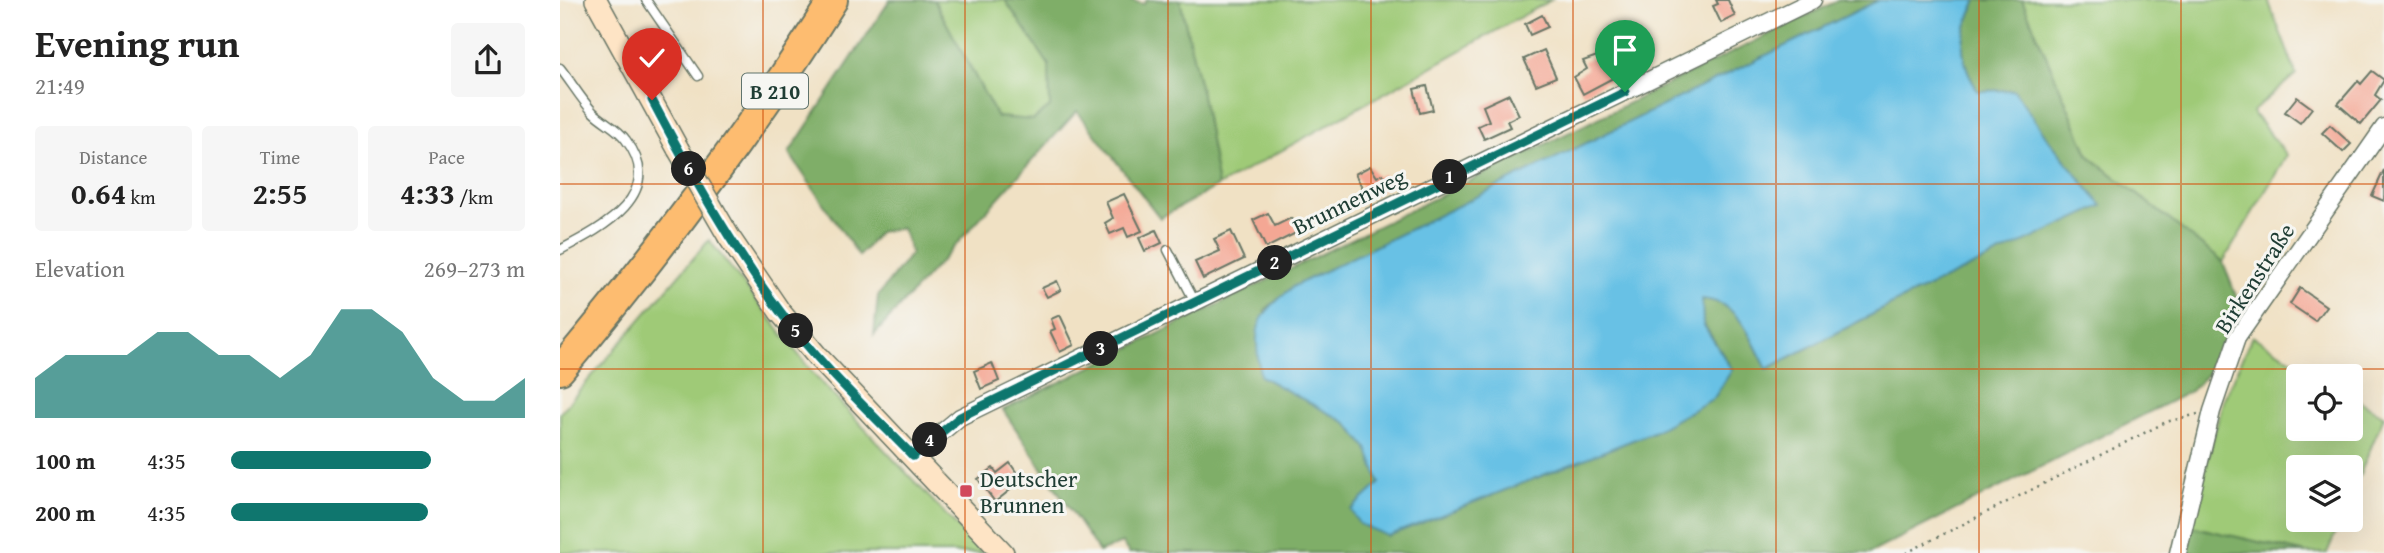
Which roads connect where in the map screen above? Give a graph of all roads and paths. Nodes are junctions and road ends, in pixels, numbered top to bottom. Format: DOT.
graph roads {
  1 [pos="596,0"];
  2 [pos="646,0"];
  3 [pos="833,0"];
  4 [pos="1813,0"];
  5 [pos="560,68"];
  6 [pos="698,76"];
  7 [pos="2384,127"];
  8 [pos="560,250"];
  9 [pos="1168,250"];
  10 [pos="1195,302"];
  11 [pos="560,370"];
  12 [pos="2211,411"];
  13 [pos="913,456"];
  14 [pos="1003,553"];
  15 [pos="1906,553"];
  16 [pos="2178,553"];
  1 -- 13 [label="street, bridge"];
  2 -- 6 [label="lane"];
  3 -- 11 [label="highway, B 210"];
  4 -- 10 [label="street, Brunnenweg"];
  5 -- 8 [label="lane"];
  7 -- 12 [label="street, Birkenstraße"];
  9 -- 10 [label="lane"];
  10 -- 13 [label="street, Brunnenweg"];
  12 -- 15 [label="path"];
  12 -- 16 [label="street, Birkenstraße"];
  13 -- 14 [label="street"];
}
